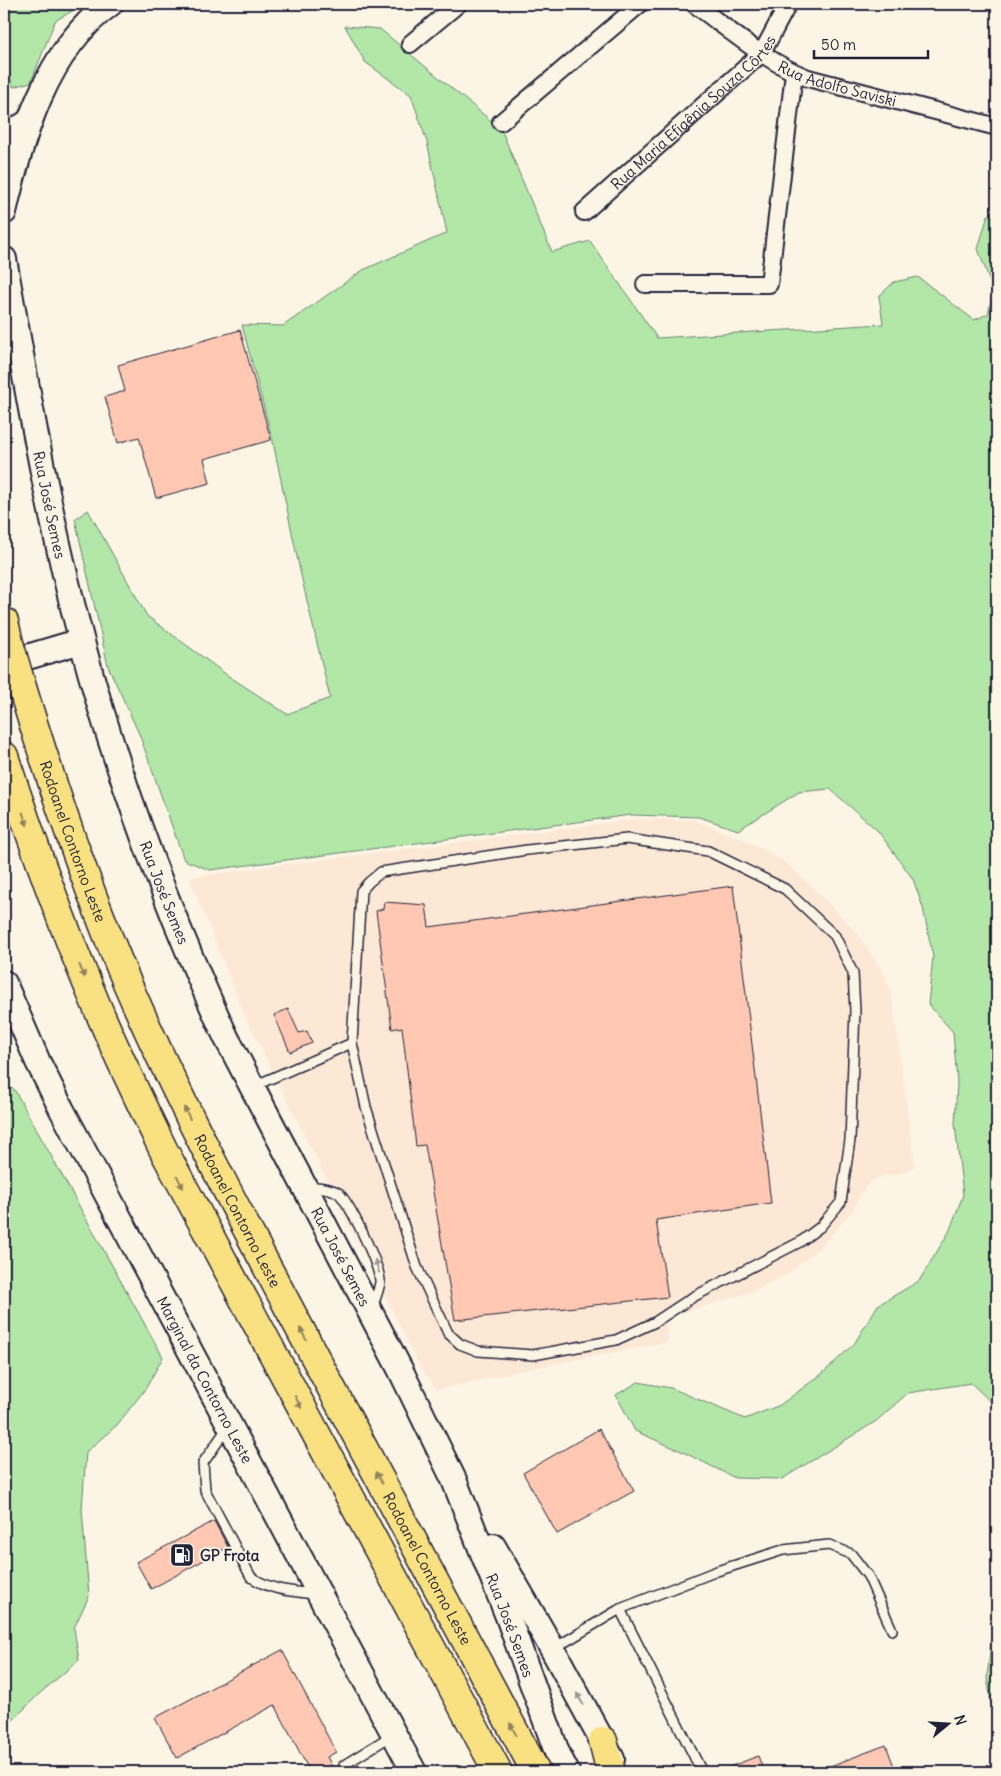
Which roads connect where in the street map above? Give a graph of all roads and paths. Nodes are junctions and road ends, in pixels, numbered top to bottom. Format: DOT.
graph roads {
  1 [pos="110,4"];
  2 [pos="458,4"];
  3 [pos="640,4"];
  4 [pos="694,4"];
  5 [pos="788,4"];
  6 [pos="410,44"];
  7 [pos="762,53"];
  8 [pos="794,73"];
  9 [pos="30,121"];
  10 [pos="501,122"];
  11 [pos="997,128"];
  12 [pos="4,133"];
  13 [pos="4,212"];
  14 [pos="584,212"];
  15 [pos="4,259"];
  16 [pos="645,284"];
  17 [pos="81,641"];
  18 [pos="9,651"];
  19 [pos="4,756"];
  20 [pos="4,983"];
  21 [pos="352,1043"];
  22 [pos="251,1087"];
  23 [pos="230,1425"];
  24 [pos="454,1480"];
  25 [pos="320,1595"];
  26 [pos="620,1609"];
  27 [pos="892,1630"];
  28 [pos="553,1650"];
  29 [pos="394,1734"];
  30 [pos="603,1741"];
  31 [pos="348,1772"];
  32 [pos="414,1772"];
  33 [pos="498,1772"];
  34 [pos="536,1772"];
  35 [pos="566,1772"];
  36 [pos="602,1772"];
  37 [pos="611,1772"];
  38 [pos="619,1772"];
  39 [pos="702,1772"];
  1 -- 9 [label="main road"];
  2 -- 6 [label="street"];
  3 -- 10 [label="street"];
  4 -- 7 [label="street, Rua Adolfo Saviski"];
  5 -- 7 [label="street, Rua Maria Efigênia Souza Côrtes"];
  7 -- 8 [label="street, Rua Adolfo Saviski"];
  7 -- 14 [label="street, Rua Maria Efigênia Souza Côrtes"];
  8 -- 11 [label="street, Rua Adolfo Saviski"];
  8 -- 16 [label="street"];
  9 -- 12 [label="main road"];
  9 -- 13 [label="main road"];
  15 -- 17 [label="main road, Rua José Semes"];
  17 -- 18 [label="main road"];
  17 -- 22 [label="main road, Rua José Semes"];
  34 -- 18 [label="highway, Rodoanel Contorno Leste, one-way"];
  19 -- 33 [label="highway, one-way"];
  20 -- 23 [label="main road, Marginal da Contorno Leste"];
  21 -- 21 [label="lane"];
  21 -- 22 [label="lane"];
  22 -- 24 [label="main road, Rua José Semes"];
  23 -- 25 [label="main road, Marginal da Contorno Leste"];
  23 -- 25 [label="lane"];
  24 -- 28 [label="main road, Rua José Semes"];
  24 -- 35 [label="main road, Rua José Semes"];
  25 -- 29 [label="main road, Marginal da Contorno Leste"];
  26 -- 27 [label="lane"];
  26 -- 28 [label="lane"];
  26 -- 39 [label="lane"];
  30 -- 28 [label="main road, Rua José Semes, one-way"];
  29 -- 31 [label="lane"];
  29 -- 32 [label="main road, Marginal da Contorno Leste"];
  30 -- 36 [label="main road"];
  30 -- 37 [label="highway"];
  30 -- 38 [label="main road, Rua José Semes"];
}
